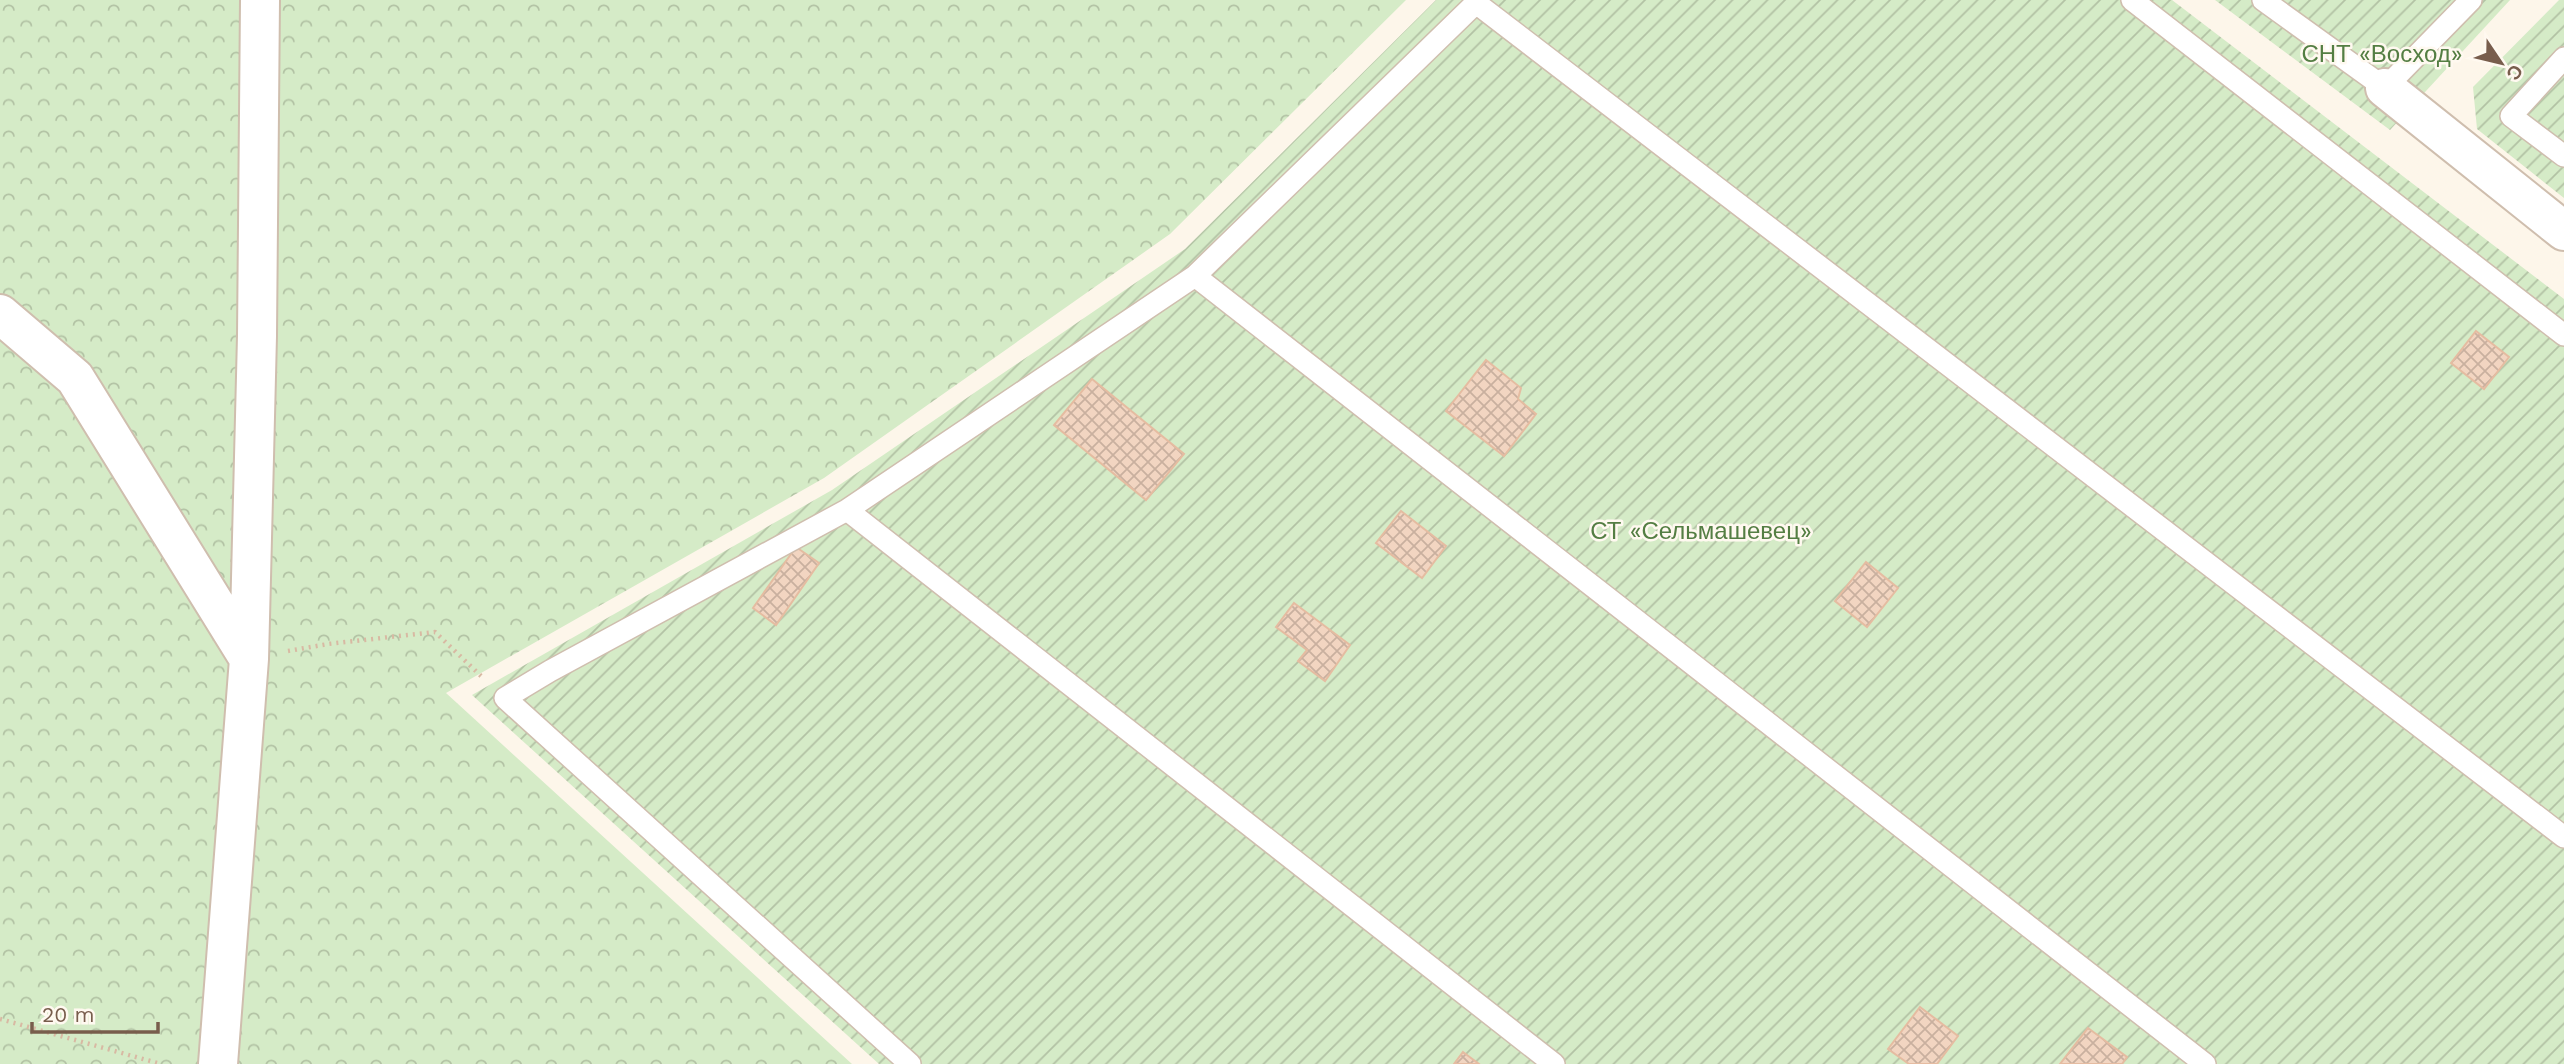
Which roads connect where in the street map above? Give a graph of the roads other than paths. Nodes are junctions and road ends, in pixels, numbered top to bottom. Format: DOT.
graph roads {
  1 [pos="260,0"];
  2 [pos="2132,0"];
  3 [pos="2263,0"];
  4 [pos="2472,0"];
  5 [pos="1478,1"];
  6 [pos="2564,58"];
  7 [pos="2385,88"];
  8 [pos="2564,156"];
  9 [pos="2564,231"];
  10 [pos="1195,275"];
  11 [pos="0,314"];
  12 [pos="2564,335"];
  13 [pos="847,510"];
  14 [pos="249,659"];
  15 [pos="2564,837"];
  16 [pos="218,1064"];
  17 [pos="910,1064"];
  18 [pos="1554,1064"];
  19 [pos="2205,1064"];
  1 -- 14 [label="street"];
  2 -- 12 [label="lane"];
  3 -- 7 [label="lane"];
  4 -- 7 [label="lane"];
  5 -- 10 [label="lane"];
  5 -- 15 [label="lane"];
  6 -- 8 [label="lane"];
  7 -- 9 [label="street"];
  10 -- 13 [label="lane"];
  10 -- 19 [label="lane"];
  11 -- 14 [label="street"];
  13 -- 17 [label="lane"];
  13 -- 18 [label="lane"];
  14 -- 16 [label="street"];
}
